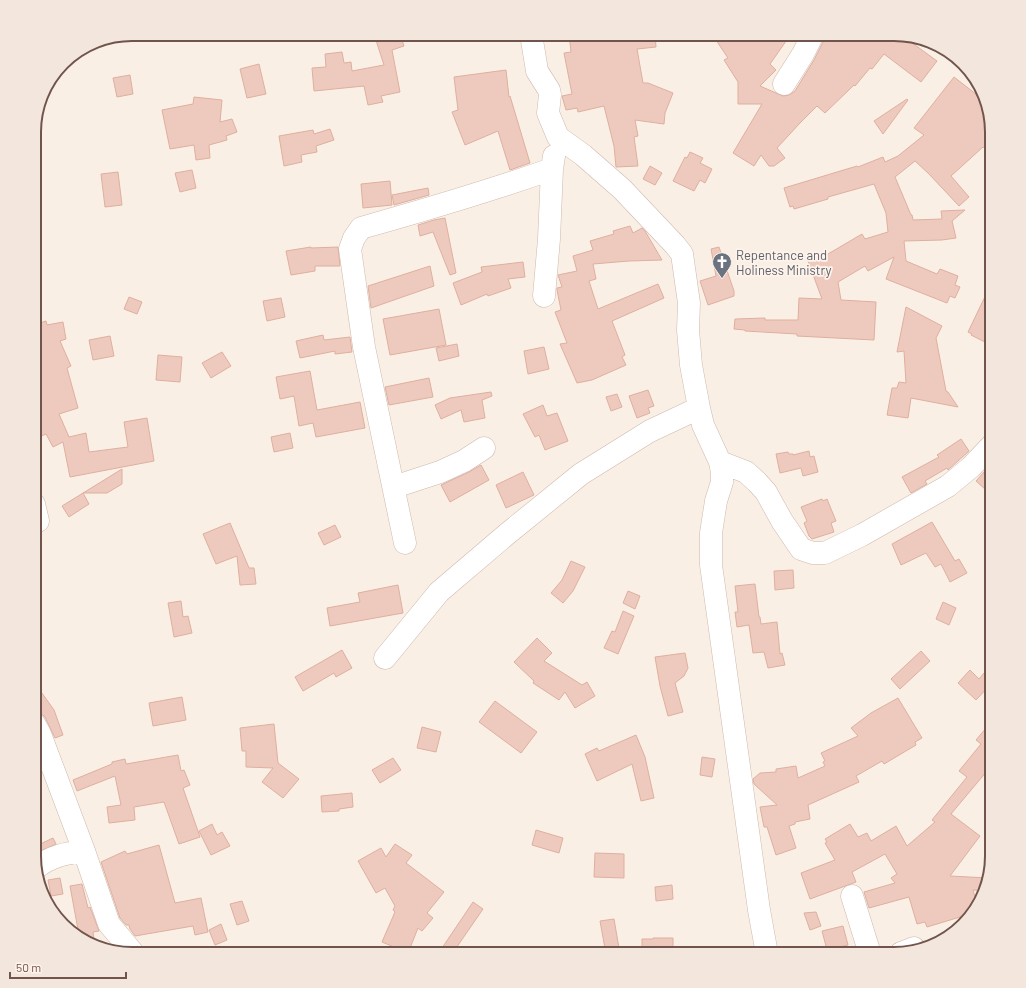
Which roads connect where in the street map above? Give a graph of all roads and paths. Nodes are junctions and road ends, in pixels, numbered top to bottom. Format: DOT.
graph roads {
  1 [pos="532,41"];
  2 [pos="810,41"];
  3 [pos="784,84"];
  4 [pos="558,137"];
  5 [pos="552,168"];
  6 [pos="544,296"];
  7 [pos="699,408"];
  8 [pos="484,448"];
  9 [pos="985,452"];
  10 [pos="720,462"];
  11 [pos="394,487"];
  12 [pos="405,543"];
  13 [pos="385,658"];
  14 [pos="41,737"];
  15 [pos="84,851"];
  16 [pos="42,864"];
  17 [pos="852,896"];
  18 [pos="109,924"];
  19 [pos="114,945"];
  20 [pos="128,947"];
  21 [pos="766,947"];
  22 [pos="868,947"];
  1 -- 4 [label="street"];
  2 -- 3 [label="street"];
  4 -- 5 [label="street"];
  4 -- 7 [label="street"];
  5 -- 6 [label="street"];
  5 -- 11 [label="street"];
  7 -- 10 [label="street"];
  7 -- 13 [label="street"];
  8 -- 11 [label="street"];
  9 -- 10 [label="street"];
  10 -- 21 [label="street"];
  11 -- 12 [label="street"];
  14 -- 15 [label="street"];
  15 -- 16 [label="street"];
  15 -- 18 [label="street"];
  17 -- 22 [label="street"];
  18 -- 19 [label="street"];
  18 -- 20 [label="street"];
}
